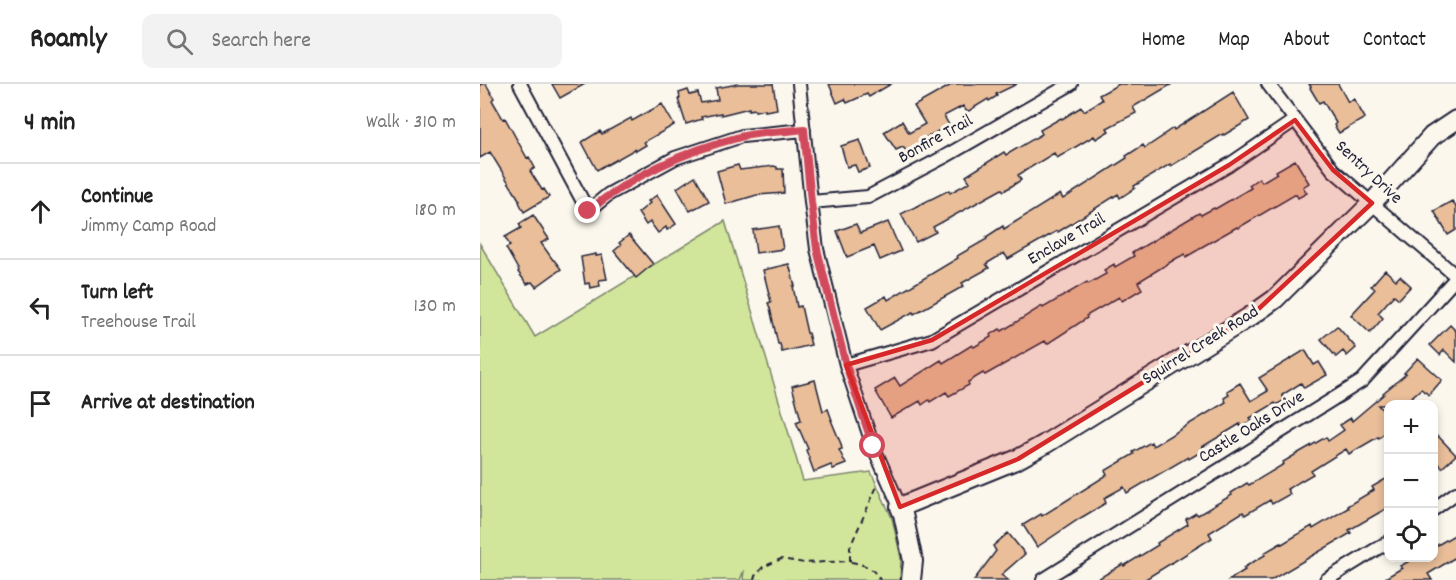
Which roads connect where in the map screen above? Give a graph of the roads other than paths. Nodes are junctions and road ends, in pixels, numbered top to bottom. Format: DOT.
graph roads {
  1 [pos="520,84"];
  2 [pos="799,84"];
  3 [pos="1071,84"];
  4 [pos="1268,84"];
  5 [pos="1295,120"];
  6 [pos="1456,120"];
  7 [pos="804,129"];
  8 [pos="811,202"];
  9 [pos="1372,203"];
  10 [pos="1456,277"];
  11 [pos="846,365"];
  12 [pos="1456,493"];
  13 [pos="900,507"];
  14 [pos="1435,508"];
  15 [pos="1384,545"];
  16 [pos="911,580"];
  17 [pos="1043,580"];
  18 [pos="1326,580"];
  1 -- 7 [label="street"];
  2 -- 7 [label="street"];
  3 -- 8 [label="street, Bonfire Trail"];
  4 -- 5 [label="street, Sentry Drive"];
  5 -- 9 [label="street, Sentry Drive"];
  5 -- 11 [label="street, Enclave Trail"];
  6 -- 9 [label="street, Squirrel Creek Road"];
  7 -- 8 [label="street"];
  8 -- 11 [label="street"];
  9 -- 10 [label="street, Sentry Drive"];
  9 -- 13 [label="street, Squirrel Creek Road"];
  10 -- 17 [label="street, Castle Oaks Drive"];
  11 -- 13 [label="street"];
  12 -- 14 [label="street"];
  13 -- 16 [label="street"];
  15 -- 18 [label="street"];
}
